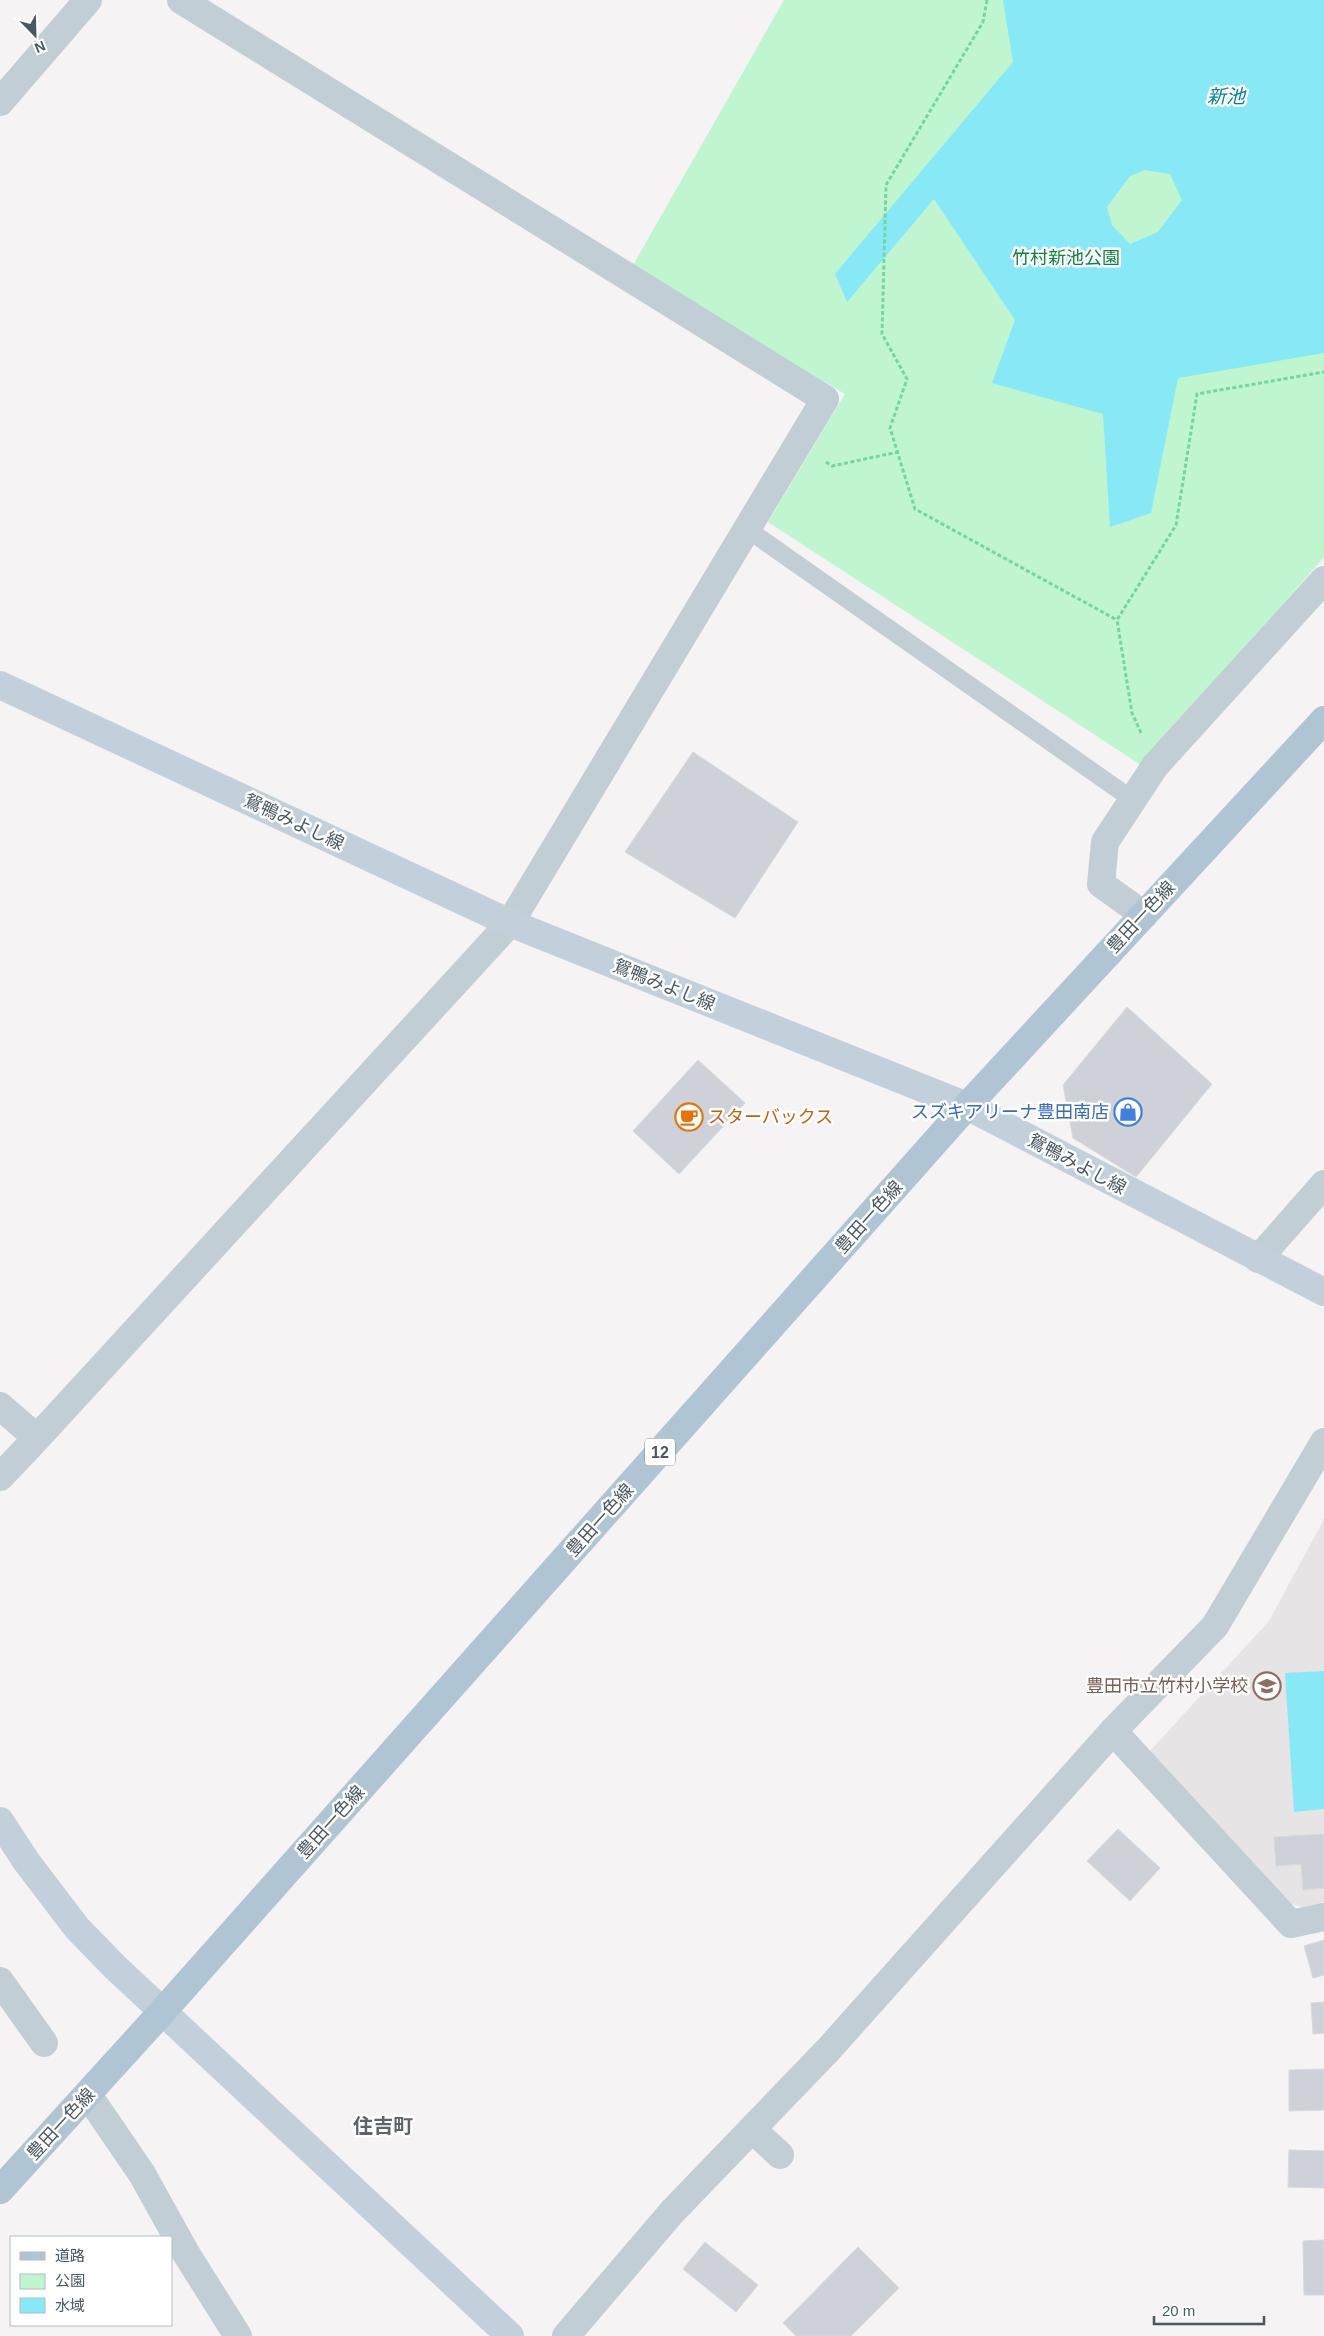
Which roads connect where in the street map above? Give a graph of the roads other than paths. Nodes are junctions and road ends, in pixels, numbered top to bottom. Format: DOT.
graph roads {
  1 [pos="88,0"];
  2 [pos="180,0"];
  3 [pos="0,102"];
  4 [pos="747,529"];
  5 [pos="1324,580"];
  6 [pos="0,685"];
  7 [pos="1324,720"];
  8 [pos="1133,800"];
  9 [pos="1144,915"];
  10 [pos="510,923"];
  11 [pos="967,1106"];
  12 [pos="1324,1184"];
  13 [pos="1258,1259"];
  14 [pos="1324,1292"];
  15 [pos="0,1406"];
  16 [pos="37,1438"];
  17 [pos="1324,1442"];
  18 [pos="0,1477"];
  19 [pos="1113,1731"];
  20 [pos="0,1821"];
  21 [pos="1324,1917"];
  22 [pos="0,1981"];
  23 [pos="162,2012"];
  24 [pos="44,2043"];
  25 [pos="88,2095"];
  26 [pos="752,2129"];
  27 [pos="780,2155"];
  28 [pos="0,2190"];
  29 [pos="238,2336"];
  30 [pos="510,2336"];
  31 [pos="566,2336"];
  1 -- 3 [label="street"];
  2 -- 4 [label="street"];
  4 -- 8 [label="lane"];
  4 -- 10 [label="street"];
  5 -- 8 [label="street"];
  6 -- 10 [label="main road, 鴛鴨みよし線"];
  7 -- 9 [label="main road, 豊田一色線 / 12"];
  8 -- 9 [label="street"];
  9 -- 11 [label="main road, 豊田一色線 / 12"];
  10 -- 11 [label="main road, 鴛鴨みよし線"];
  10 -- 16 [label="street"];
  11 -- 13 [label="main road, 鴛鴨みよし線"];
  11 -- 23 [label="main road, 豊田一色線 / 12"];
  12 -- 13 [label="street"];
  13 -- 14 [label="main road, 鴛鴨みよし線"];
  15 -- 16 [label="street"];
  16 -- 18 [label="street"];
  17 -- 19 [label="street"];
  19 -- 21 [label="street"];
  19 -- 26 [label="street"];
  20 -- 23 [label="main road"];
  22 -- 24 [label="street"];
  23 -- 25 [label="main road, 豊田一色線 / 12"];
  23 -- 30 [label="main road"];
  25 -- 28 [label="main road, 豊田一色線 / 12"];
  25 -- 29 [label="street"];
  26 -- 27 [label="street"];
  26 -- 31 [label="street"];
}
